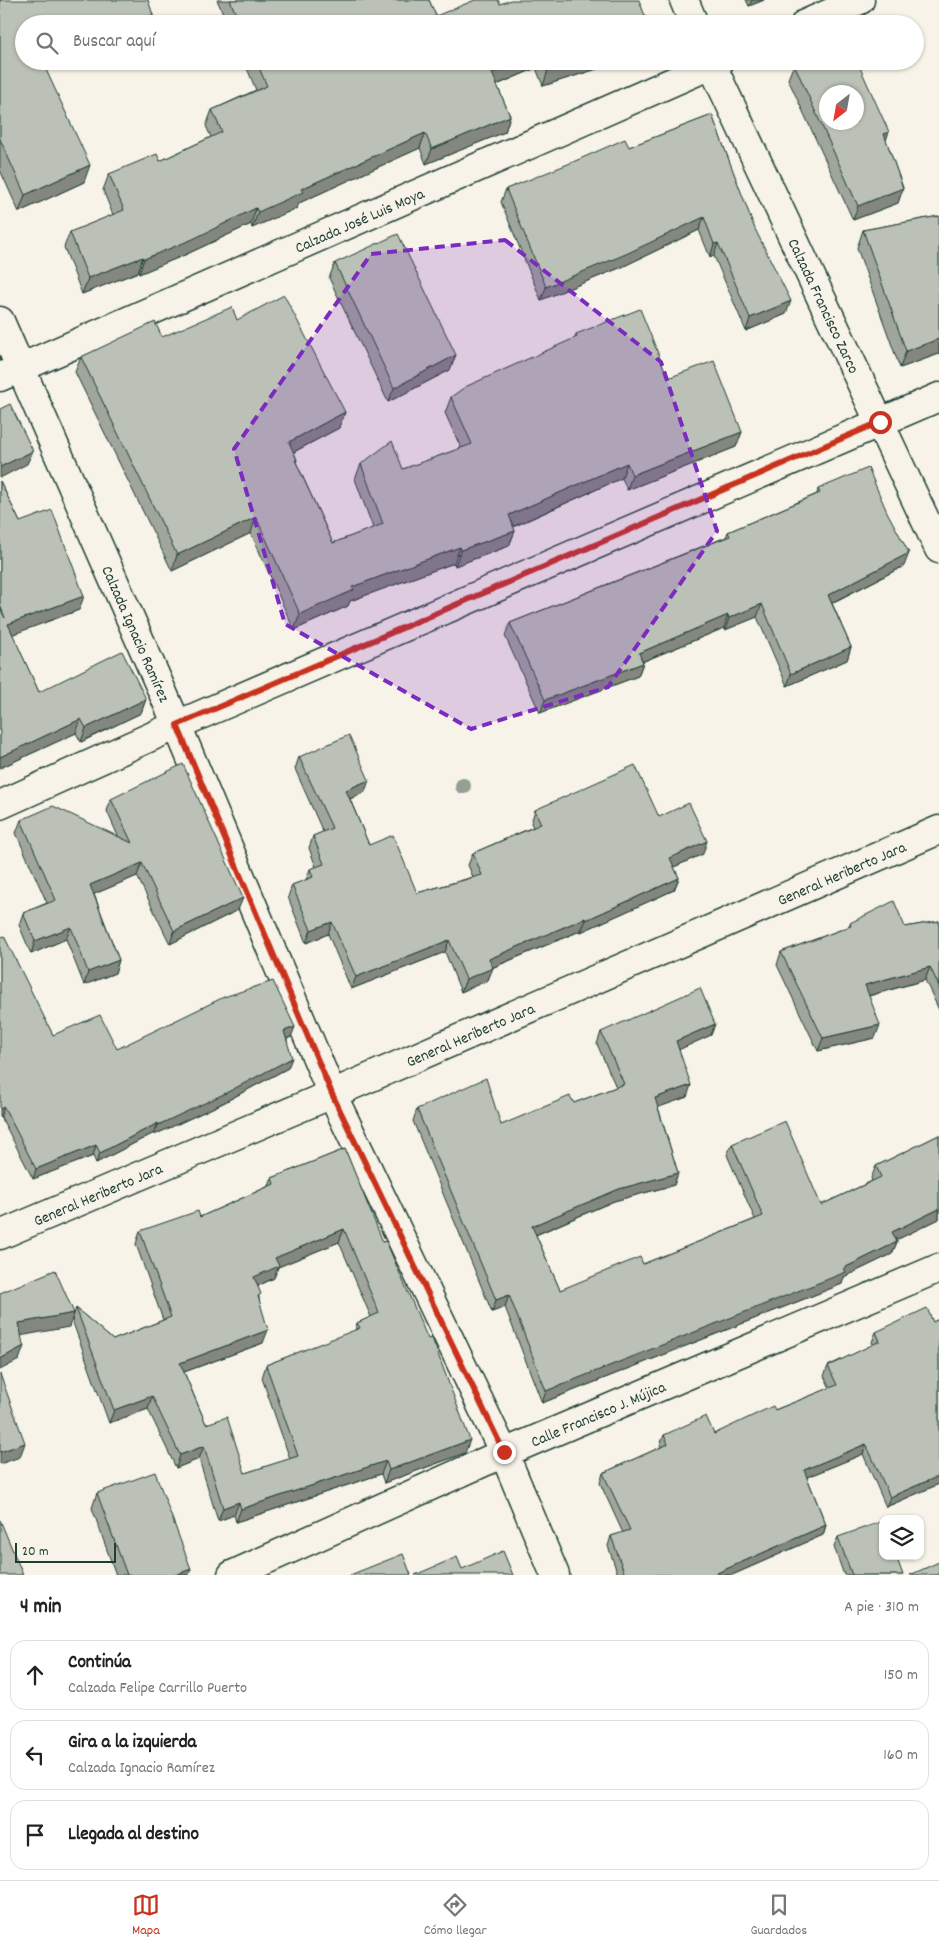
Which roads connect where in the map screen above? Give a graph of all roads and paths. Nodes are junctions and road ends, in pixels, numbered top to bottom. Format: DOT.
graph roads {
  1 [pos="684,0"];
  2 [pos="860,0"];
  3 [pos="690,15"];
  4 [pos="826,15"];
  5 [pos="696,70"];
  6 [pos="718,70"];
  7 [pos="0,321"];
  8 [pos="10,373"];
  9 [pos="939,397"];
  10 [pos="880,422"];
  11 [pos="939,550"];
  12 [pos="177,725"];
  13 [pos="0,804"];
  14 [pos="939,830"];
  15 [pos="332,1094"];
  16 [pos="0,1235"];
  17 [pos="939,1268"];
  18 [pos="504,1452"];
  19 [pos="232,1575"];
  20 [pos="555,1575"];
  1 -- 3 [label="street"];
  2 -- 4 [label="street"];
  5 -- 8 [label="street, Calzada José Luis Moya"];
  6 -- 10 [label="street, Calzada Francisco Zarco"];
  7 -- 8 [label="street, Calzada Ignacio Ramírez"];
  8 -- 12 [label="street, Calzada Ignacio Ramírez"];
  9 -- 10 [label="street"];
  10 -- 11 [label="street, Calzada Francisco Zarco"];
  10 -- 12 [label="street"];
  12 -- 13 [label="street"];
  12 -- 15 [label="street, Calzada Ignacio Ramírez"];
  14 -- 15 [label="street, General Heriberto Jara"];
  15 -- 16 [label="street, General Heriberto Jara"];
  15 -- 18 [label="street, Calzada Ignacio Ramírez"];
  17 -- 18 [label="street, Calle Francisco J. Mújica"];
  18 -- 19 [label="street, Calle Francisco J. Mújica"];
  18 -- 20 [label="street, Calzada Ignacio Ramírez"];
}
